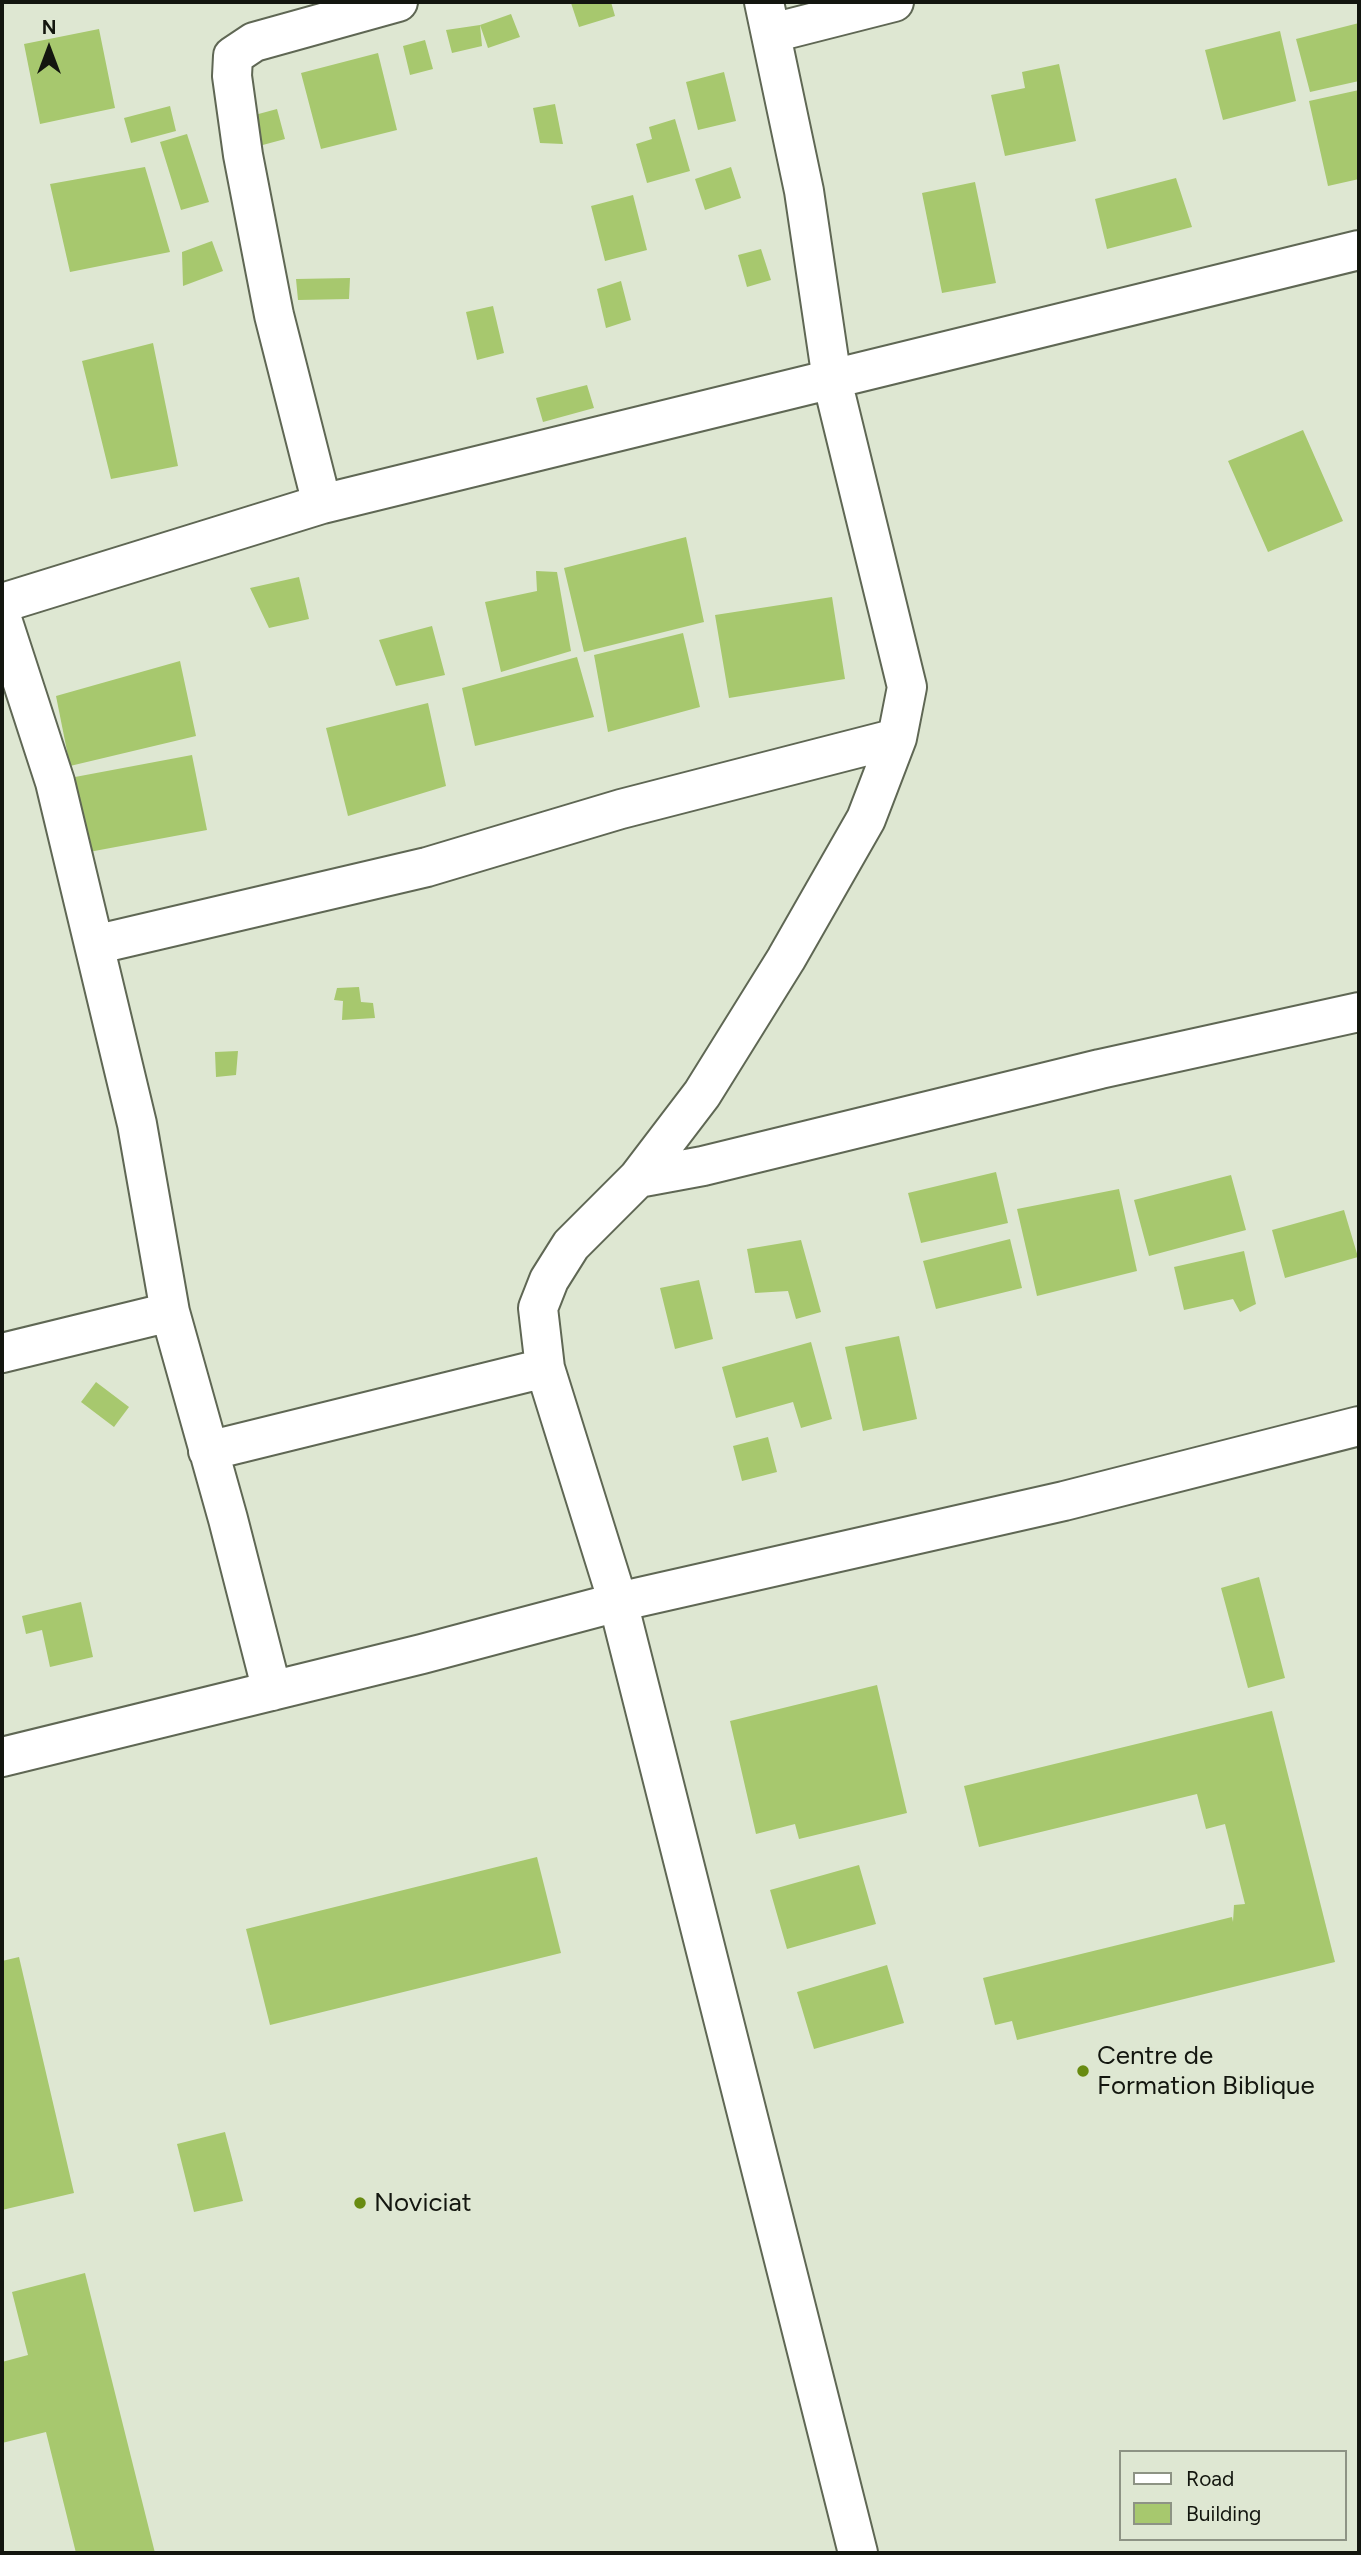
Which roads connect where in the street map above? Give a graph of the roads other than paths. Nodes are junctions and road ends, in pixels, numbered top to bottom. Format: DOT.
graph roads {
  1 [pos="398,2"];
  2 [pos="894,2"];
  3 [pos="768,18"];
  4 [pos="1359,250"];
  5 [pos="832,380"];
  6 [pos="322,504"];
  7 [pos="2,603"];
  8 [pos="2,619"];
  9 [pos="897,738"];
  10 [pos="94,945"];
  11 [pos="1359,1012"];
  12 [pos="638,1178"];
  13 [pos="170,1312"];
  14 [pos="2,1353"];
  15 [pos="545,1368"];
  16 [pos="1359,1426"];
  17 [pos="208,1451"];
  18 [pos="618,1602"];
  19 [pos="272,1691"];
  20 [pos="2,1758"];
  21 [pos="858,2553"];
  1 -- 6 [label="street"];
  2 -- 3 [label="street"];
  3 -- 5 [label="street"];
  4 -- 5 [label="street"];
  5 -- 6 [label="street"];
  5 -- 9 [label="street"];
  6 -- 7 [label="street"];
  8 -- 10 [label="street"];
  9 -- 10 [label="street"];
  9 -- 12 [label="street"];
  10 -- 13 [label="street"];
  11 -- 12 [label="street"];
  12 -- 15 [label="street"];
  13 -- 14 [label="street"];
  13 -- 17 [label="street"];
  15 -- 17 [label="street"];
  15 -- 18 [label="street"];
  16 -- 18 [label="street"];
  17 -- 19 [label="street"];
  18 -- 19 [label="street"];
  18 -- 21 [label="street"];
  19 -- 20 [label="street"];
}
